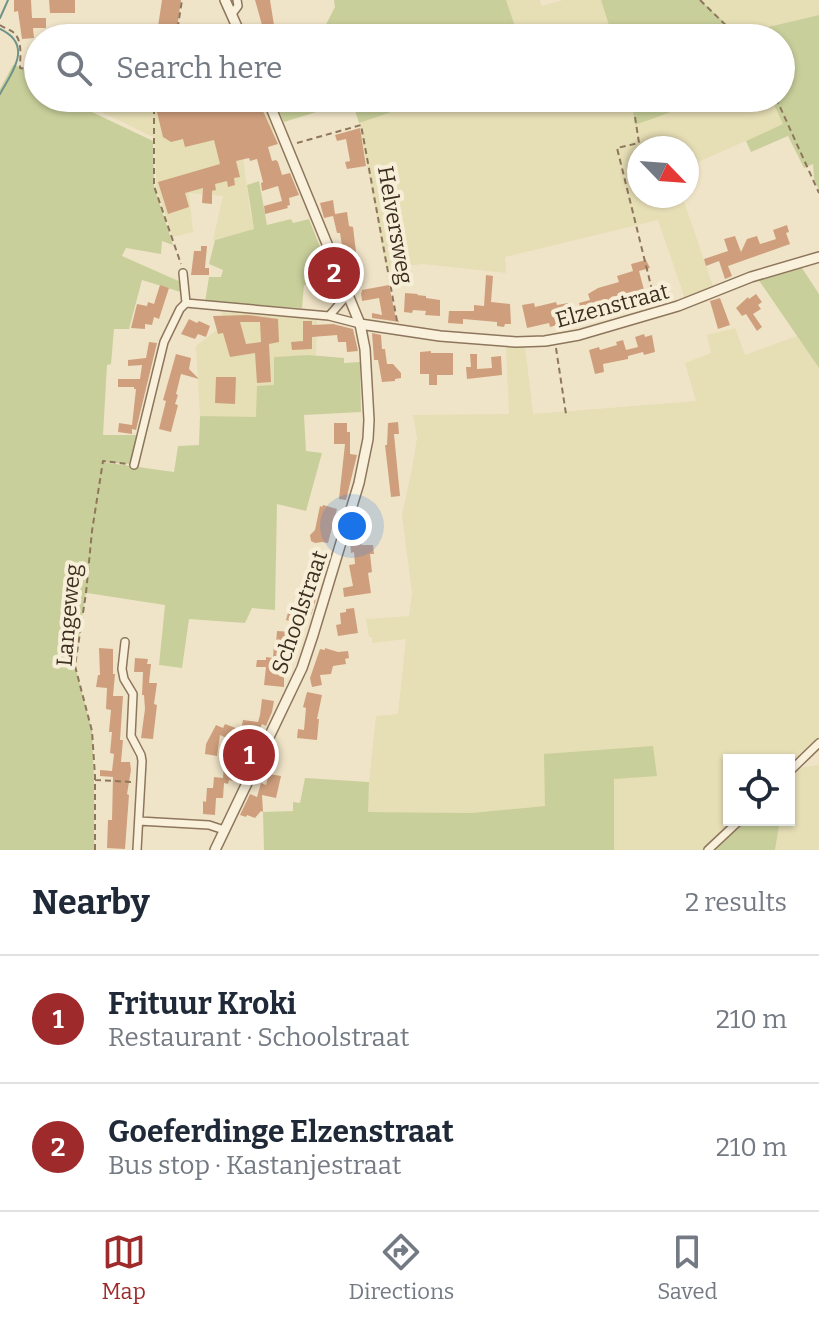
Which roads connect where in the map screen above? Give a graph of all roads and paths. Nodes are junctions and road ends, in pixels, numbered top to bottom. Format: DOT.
graph roads {
  1 [pos="182,0"];
  2 [pos="225,0"];
  3 [pos="237,0"];
  4 [pos="700,0"];
  5 [pos="232,14"];
  6 [pos="178,24"];
  7 [pos="236,24"];
  8 [pos="725,24"];
  9 [pos="0,25"];
  10 [pos="24,69"];
  11 [pos="154,112"];
  12 [pos="273,112"];
  13 [pos="782,112"];
  14 [pos="635,117"];
  15 [pos="287,146"];
  16 [pos="819,193"];
  17 [pos="819,257"];
  18 [pos="183,273"];
  19 [pos="349,293"];
  20 [pos="186,303"];
  21 [pos="658,312"];
  22 [pos="329,316"];
  23 [pos="360,324"];
  24 [pos="397,330"];
  25 [pos="555,339"];
  26 [pos="566,414"];
  27 [pos="134,465"];
  28 [pos="125,642"];
  29 [pos="819,743"];
  30 [pos="795,766"];
  31 [pos="95,780"];
  32 [pos="141,783"];
  33 [pos="139,821"];
  34 [pos="734,826"];
  35 [pos="224,830"];
  36 [pos="95,850"];
  37 [pos="137,850"];
  38 [pos="215,850"];
  39 [pos="708,850"];
  1 -- 6 [label="path"];
  2 -- 5 [label="street"];
  3 -- 5 [label="street"];
  4 -- 8 [label="path"];
  5 -- 7 [label="street"];
  9 -- 10 [label="path"];
  11 -- 18 [label="path"];
  12 -- 15 [label="street, Schoolstraat"];
  13 -- 16 [label="path"];
  14 -- 21 [label="path"];
  15 -- 19 [label="street, Schoolstraat"];
  15 -- 24 [label="path, Helversweg"];
  17 -- 21 [label="street, Elzenstraat"];
  18 -- 20 [label="street"];
  19 -- 22 [label="street"];
  19 -- 23 [label="street, Schoolstraat"];
  20 -- 22 [label="street"];
  20 -- 27 [label="street"];
  21 -- 25 [label="street, Elzenstraat"];
  22 -- 23 [label="street"];
  23 -- 24 [label="street, Elzenstraat"];
  23 -- 35 [label="street, Schoolstraat"];
  24 -- 25 [label="street, Elzenstraat"];
  25 -- 26 [label="path"];
  27 -- 31 [label="path, Langeweg"];
  28 -- 32 [label="street"];
  29 -- 30 [label="street"];
  31 -- 32 [label="path"];
  31 -- 36 [label="path, Langeweg"];
  32 -- 33 [label="street"];
  33 -- 35 [label="street"];
  33 -- 37 [label="street"];
  34 -- 39 [label="street"];
  35 -- 38 [label="street, Schoolstraat"];
}
